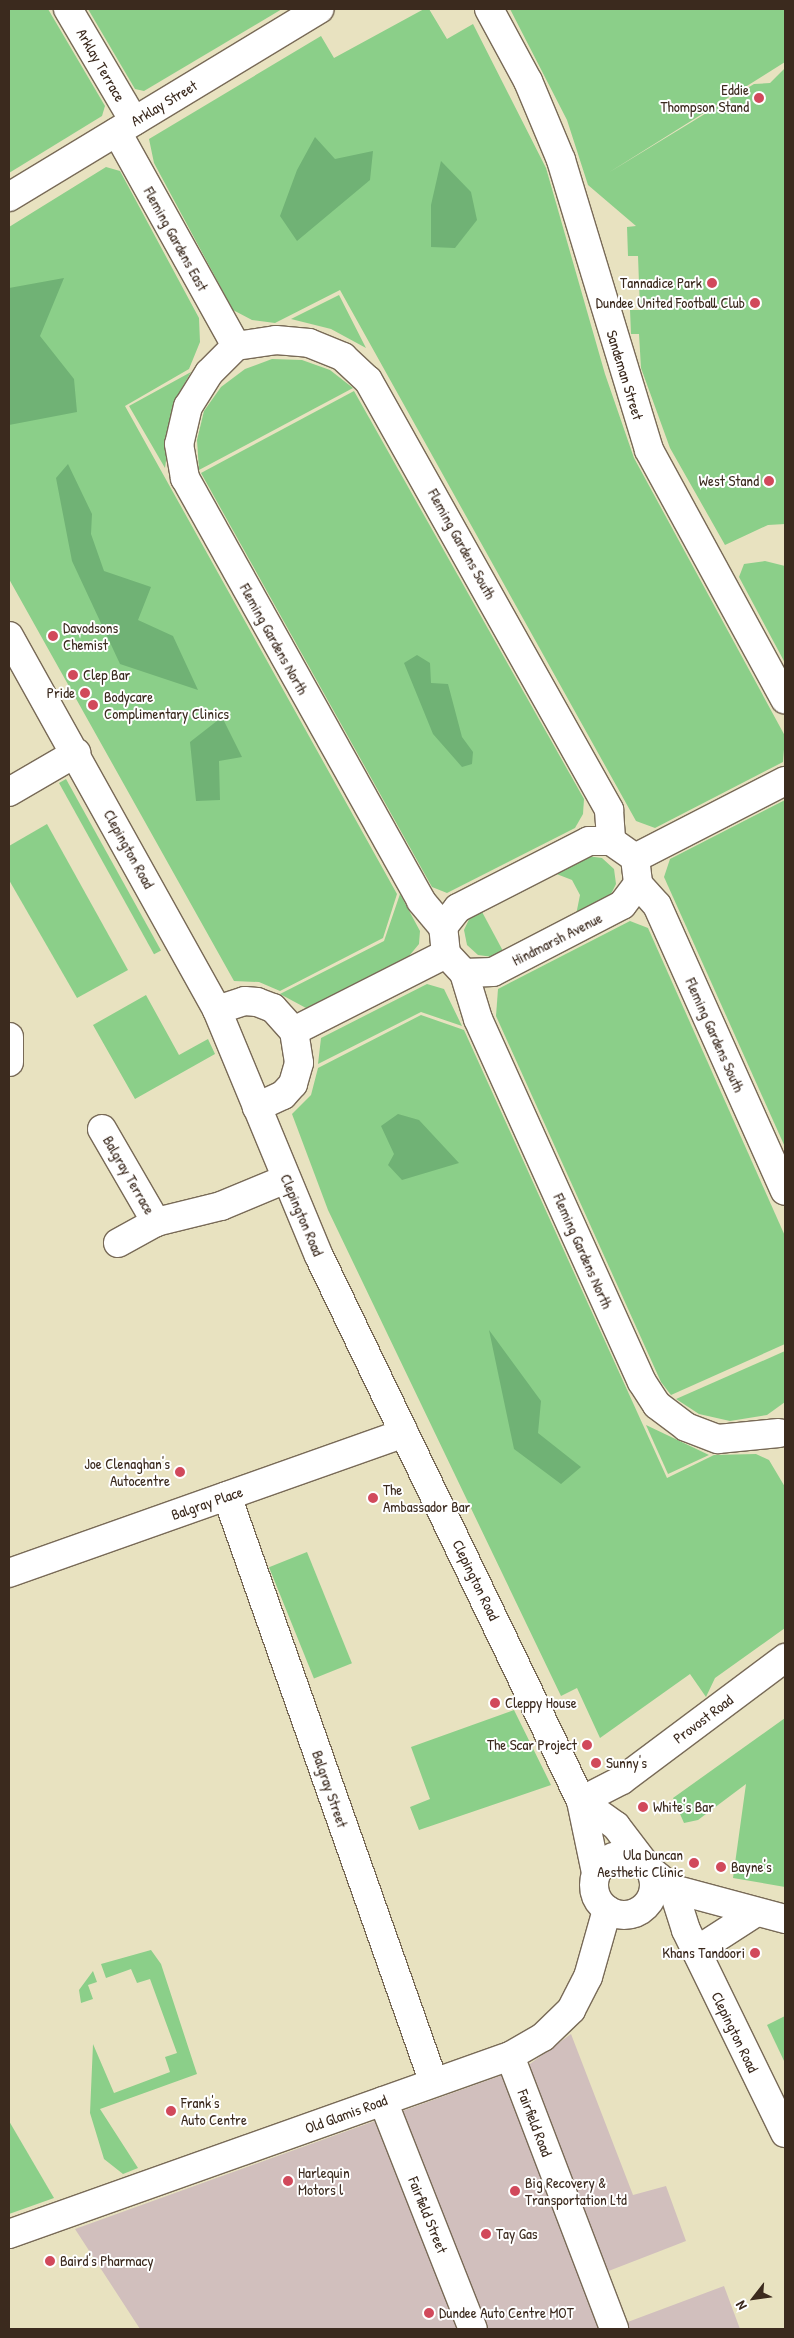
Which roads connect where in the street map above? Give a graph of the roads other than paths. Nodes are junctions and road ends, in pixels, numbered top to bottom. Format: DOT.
graph roads {
  1 [pos="68,9"];
  2 [pos="319,9"];
  3 [pos="489,9"];
  4 [pos="125,126"];
  5 [pos="9,197"];
  6 [pos="236,346"];
  7 [pos="9,636"];
  8 [pos="785,699"];
  9 [pos="76,753"];
  10 [pos="785,781"];
  11 [pos="9,792"];
  12 [pos="611,841"];
  13 [pos="636,871"];
  14 [pos="443,927"];
  15 [pos="455,963"];
  16 [pos="217,1010"];
  17 [pos="294,1031"];
  18 [pos="9,1037"];
  19 [pos="9,1062"];
  20 [pos="257,1107"];
  21 [pos="102,1128"];
  22 [pos="286,1179"];
  23 [pos="785,1191"];
  24 [pos="156,1222"];
  25 [pos="118,1243"];
  26 [pos="404,1433"];
  27 [pos="783,1435"];
  28 [pos="226,1496"];
  29 [pos="9,1572"];
  30 [pos="785,1658"];
  31 [pos="622,1780"];
  32 [pos="581,1801"];
  33 [pos="616,1826"];
  34 [pos="646,1865"];
  35 [pos="596,1873"];
  36 [pos="673,1889"];
  37 [pos="648,1904"];
  38 [pos="607,1910"];
  39 [pos="755,1914"];
  40 [pos="785,1919"];
  41 [pos="691,1941"];
  42 [pos="510,2056"];
  43 [pos="434,2083"];
  44 [pos="383,2101"];
  45 [pos="785,2133"];
  46 [pos="9,2234"];
  47 [pos="473,2329"];
  48 [pos="614,2329"];
  1 -- 4 [label="street, Arklay Terrace"];
  2 -- 4 [label="street, Arklay Street"];
  3 -- 8 [label="street, Sandeman Street"];
  4 -- 5 [label="street, Arklay Street"];
  4 -- 6 [label="street, Fleming Gardens East"];
  6 -- 12 [label="street, Fleming Gardens South"];
  6 -- 14 [label="street, Fleming Gardens North"];
  7 -- 9 [label="street, Clepington Road"];
  9 -- 11 [label="street"];
  9 -- 16 [label="street, Clepington Road"];
  10 -- 13 [label="street, Hindmarsh Avenue"];
  12 -- 13 [label="street"];
  12 -- 14 [label="street"];
  13 -- 15 [label="street, Hindmarsh Avenue"];
  13 -- 23 [label="street, Fleming Gardens South"];
  14 -- 15 [label="street"];
  15 -- 17 [label="street, Hindmarsh Avenue"];
  15 -- 27 [label="street, Fleming Gardens North"];
  16 -- 17 [label="street"];
  16 -- 20 [label="street, Clepington Road"];
  17 -- 20 [label="street"];
  18 -- 19 [label="street"];
  20 -- 22 [label="street, Clepington Road"];
  21 -- 24 [label="street, Balgray Terrace"];
  22 -- 24 [label="street, Balgray Terrace"];
  22 -- 26 [label="street, Clepington Road"];
  24 -- 25 [label="street, Balgray Terrace"];
  26 -- 28 [label="street, Balgray Place"];
  26 -- 32 [label="street, Clepington Road"];
  28 -- 29 [label="street, Balgray Place"];
  28 -- 43 [label="street, Balgray Street"];
  30 -- 31 [label="street, Provost Road"];
  31 -- 32 [label="street, Provost Road"];
  31 -- 33 [label="street"];
  32 -- 33 [label="street, Clepington Road"];
  32 -- 35 [label="street, Clepington Road"];
  33 -- 34 [label="street, Clepington Road"];
  34 -- 35 [label="street"];
  34 -- 36 [label="street, Clepington Road"];
  34 -- 37 [label="street"];
  35 -- 38 [label="street, Clepington Road"];
  36 -- 39 [label="street"];
  36 -- 41 [label="street, Clepington Road"];
  37 -- 38 [label="street"];
  37 -- 41 [label="street, Clepington Road"];
  38 -- 42 [label="street, Old Glamis Road"];
  39 -- 40 [label="street"];
  39 -- 41 [label="street"];
  41 -- 45 [label="street, Clepington Road"];
  42 -- 43 [label="street, Old Glamis Road"];
  42 -- 48 [label="street, Fairfield Road"];
  43 -- 44 [label="street, Old Glamis Road"];
  44 -- 46 [label="street, Old Glamis Road"];
  44 -- 47 [label="street, Fairfield Street"];
}
